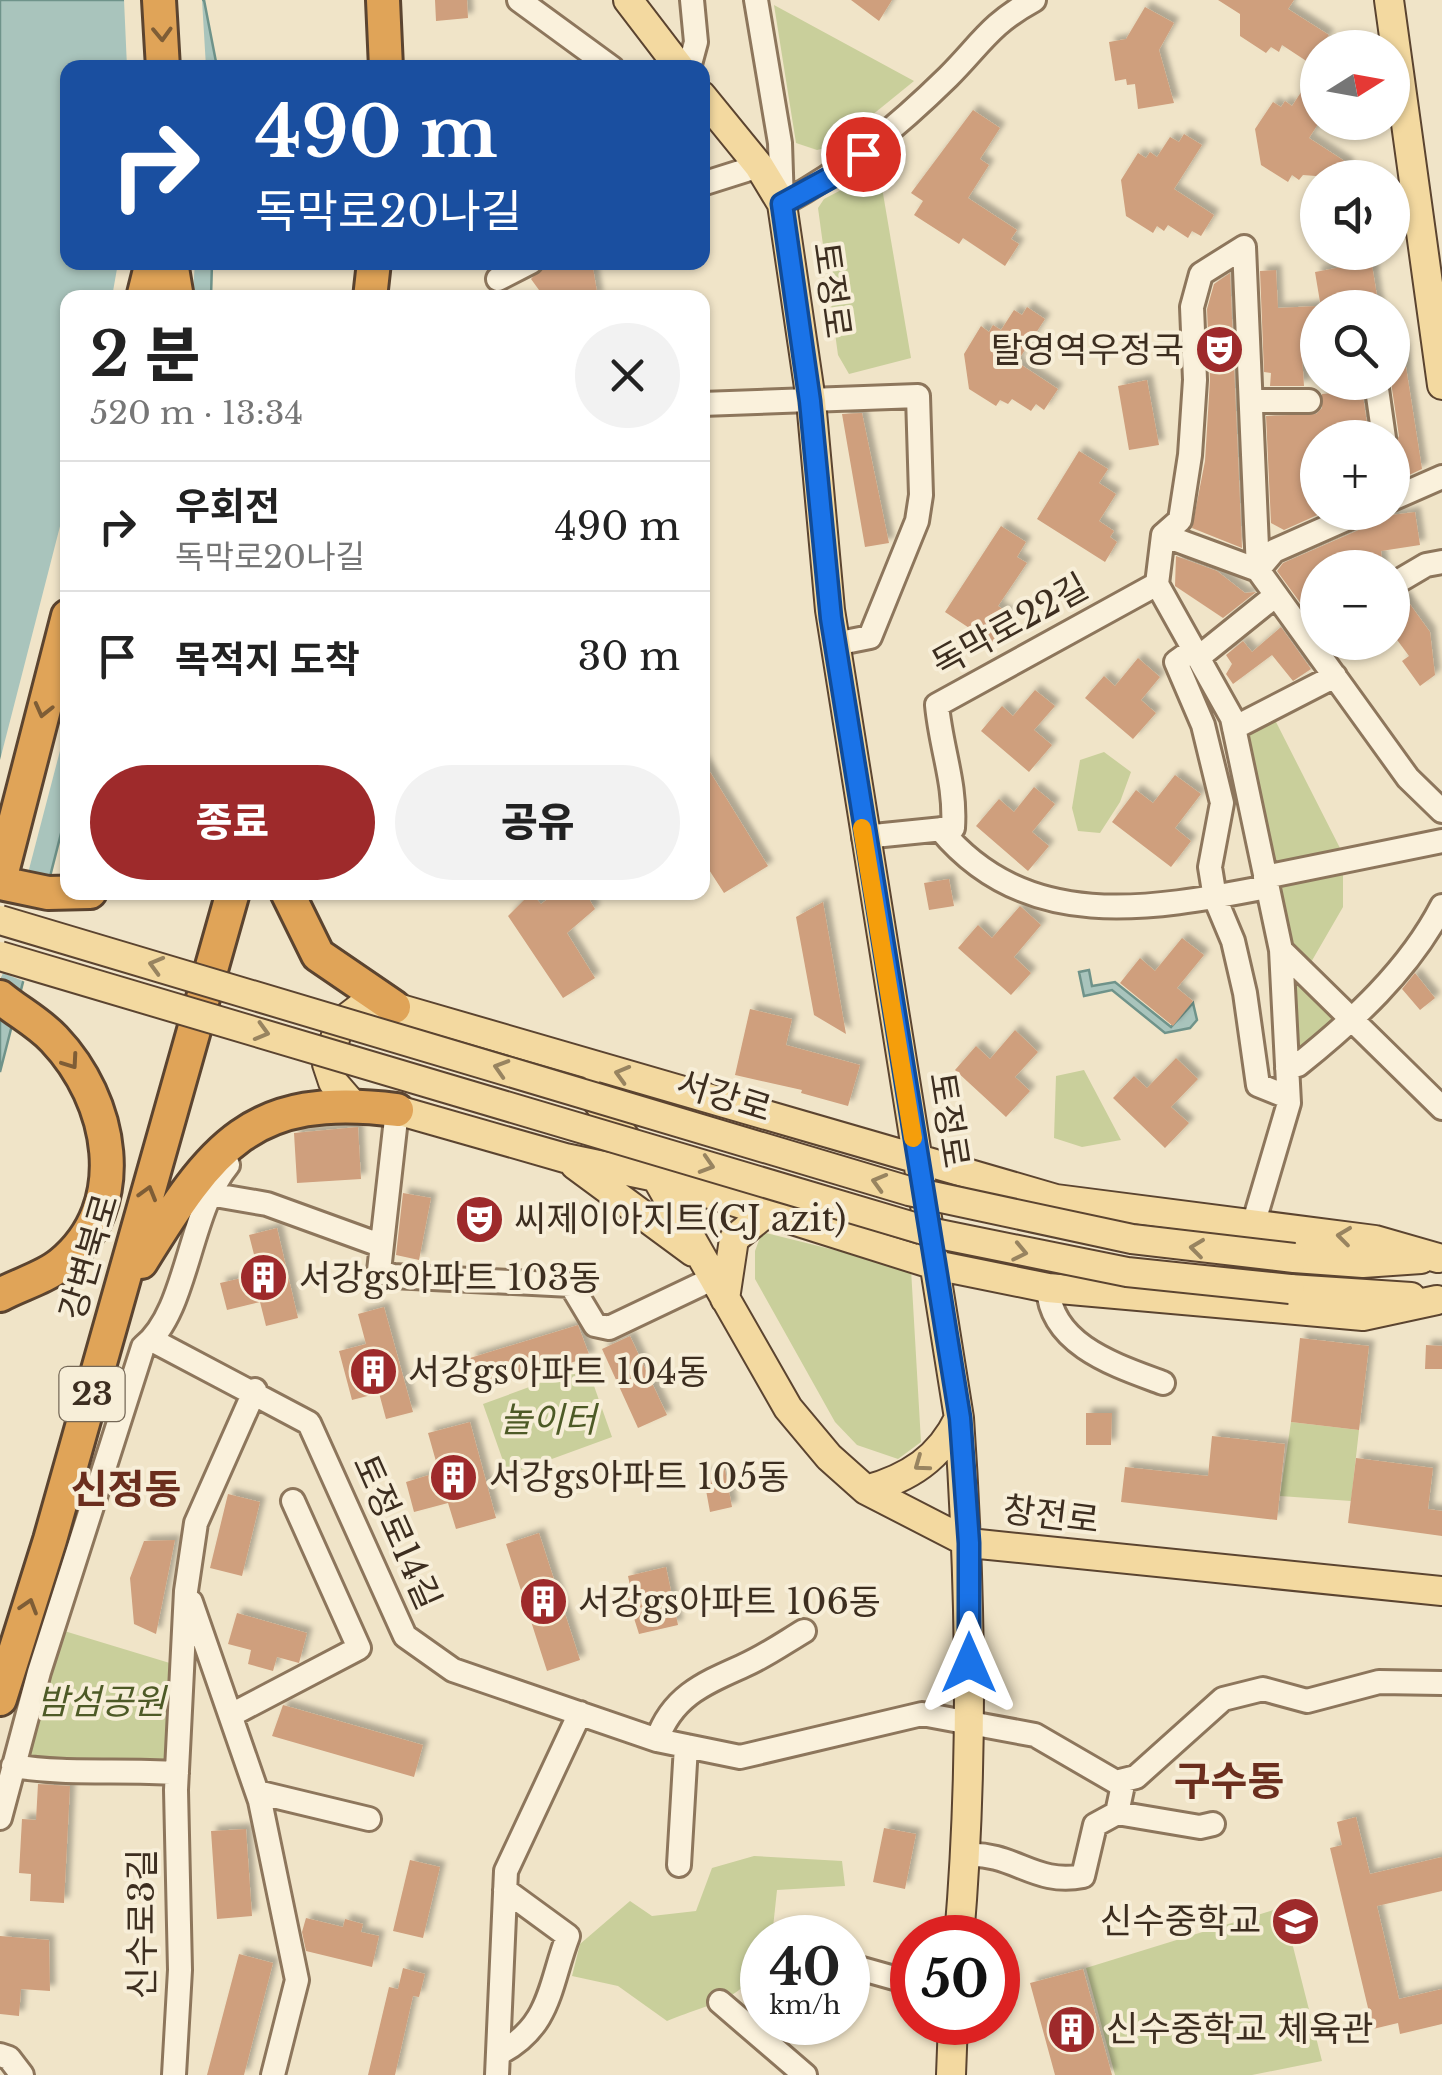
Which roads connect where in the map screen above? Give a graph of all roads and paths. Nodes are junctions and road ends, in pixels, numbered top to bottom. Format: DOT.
graph roads {
  1 [pos="159,0"];
  2 [pos="519,0"];
  3 [pos="628,0"];
  4 [pos="692,0"];
  5 [pos="756,0"];
  6 [pos="1034,0"];
  7 [pos="1388,0"];
  8 [pos="385,2"];
  9 [pos="163,60"];
  10 [pos="386,60"];
  11 [pos="601,60"];
  12 [pos="674,60"];
  13 [pos="692,60"];
  14 [pos="710,111"];
  15 [pos="759,166"];
  16 [pos="710,181"];
  17 [pos="782,204"];
  18 [pos="516,270"];
  19 [pos="498,279"];
  20 [pos="1442,385"];
  21 [pos="810,401"];
  22 [pos="1252,402"];
  23 [pos="1309,402"];
  24 [pos="710,404"];
  25 [pos="1442,477"];
  26 [pos="1410,491"];
  27 [pos="1321,530"];
  28 [pos="1163,535"];
  29 [pos="1442,562"];
  30 [pos="1258,570"];
  31 [pos="1410,574"];
  32 [pos="1157,584"];
  33 [pos="1276,595"];
  34 [pos="1300,622"];
  35 [pos="835,644"];
  36 [pos="60,647"];
  37 [pos="1196,653"];
  38 [pos="1325,660"];
  39 [pos="1334,676"];
  40 [pos="1234,728"];
  41 [pos="1442,811"];
  42 [pos="940,829"];
  43 [pos="864,837"];
  44 [pos="1442,840"];
  45 [pos="0,882"];
  46 [pos="1266,882"];
  47 [pos="60,893"];
  48 [pos="1215,898"];
  49 [pos="231,900"];
  50 [pos="290,900"];
  51 [pos="1442,906"];
  52 [pos="0,920"];
  53 [pos="1281,950"];
  54 [pos="0,956"];
  55 [pos="0,997"];
  56 [pos="394,1007"];
  57 [pos="1350,1019"];
  58 [pos="548,1052"];
  59 [pos="1287,1068"];
  60 [pos="1288,1096"];
  61 [pos="352,1104"];
  62 [pos="303,1108"];
  63 [pos="1442,1108"];
  64 [pos="397,1110"];
  65 [pos="566,1158"];
  66 [pos="917,1161"];
  67 [pos="656,1178"];
  68 [pos="209,1194"];
  69 [pos="767,1212"];
  70 [pos="1253,1225"];
  71 [pos="380,1245"];
  72 [pos="1440,1258"];
  73 [pos="935,1265"];
  74 [pos="713,1280"];
  75 [pos="1048,1288"];
  76 [pos="0,1295"];
  77 [pos="120,1295"];
  78 [pos="1440,1300"];
  79 [pos="152,1340"];
  80 [pos="1163,1383"];
  81 [pos="254,1390"];
  82 [pos="960,1418"];
  83 [pos="866,1490"];
  84 [pos="293,1501"];
  85 [pos="969,1543"];
  86 [pos="186,1590"];
  87 [pos="1442,1591"];
  88 [pos="804,1631"];
  89 [pos="1442,1683"];
  90 [pos="0,1700"];
  91 [pos="580,1713"];
  92 [pos="232,1714"];
  93 [pos="970,1726"];
  94 [pos="657,1740"];
  95 [pos="686,1746"];
  96 [pos="13,1766"];
  97 [pos="177,1773"];
  98 [pos="1124,1780"];
  99 [pos="257,1792"];
  100 [pos="1117,1813"];
  101 [pos="0,1818"];
  102 [pos="369,1819"];
  103 [pos="1213,1824"];
  104 [pos="966,1855"];
  105 [pos="679,1865"];
  106 [pos="505,1890"];
  107 [pos="961,1915"];
  108 [pos="720,2002"];
  109 [pos="952,2045"];
  110 [pos="0,2056"];
  111 [pos="497,2064"];
  112 [pos="22,2075"];
  113 [pos="174,2075"];
  114 [pos="273,2075"];
  115 [pos="805,2075"];
  116 [pos="951,2075"];
  1 -- 9 [label="highway, one-way"];
  2 -- 11 [label="street"];
  3 -- 12 [label="main road"];
  4 -- 13 [label="street"];
  5 -- 17 [label="street"];
  6 -- 17 [label="street"];
  7 -- 20 [label="main road"];
  8 -- 10 [label="highway"];
  14 -- 15 [label="main road, 토정로"];
  15 -- 16 [label="street"];
  15 -- 17 [label="main road, 토정로"];
  17 -- 21 [label="main road, 토정로"];
  18 -- 19 [label="street"];
  21 -- 24 [label="street"];
  21 -- 35 [label="main road, 토정로"];
  21 -- 35 [label="street"];
  22 -- 23 [label="street"];
  22 -- 28 [label="street"];
  22 -- 30 [label="street"];
  25 -- 26 [label="street"];
  27 -- 30 [label="street"];
  28 -- 30 [label="street"];
  28 -- 32 [label="street"];
  29 -- 31 [label="street"];
  30 -- 33 [label="street"];
  32 -- 37 [label="street"];
  32 -- 42 [label="street, 독막로22길"];
  33 -- 34 [label="street"];
  33 -- 37 [label="street"];
  35 -- 43 [label="main road, 토정로"];
  36 -- 45 [label="highway, one-way"];
  37 -- 40 [label="street"];
  37 -- 48 [label="street"];
  38 -- 39 [label="street"];
  39 -- 40 [label="street"];
  39 -- 41 [label="street"];
  40 -- 46 [label="street"];
  42 -- 43 [label="street"];
  42 -- 48 [label="street"];
  43 -- 66 [label="main road, 토정로"];
  44 -- 46 [label="street"];
  45 -- 47 [label="highway"];
  46 -- 48 [label="street"];
  46 -- 53 [label="street"];
  48 -- 60 [label="street"];
  77 -- 49 [label="highway, 강변북로 / 23, one-way"];
  50 -- 56 [label="highway"];
  51 -- 57 [label="street"];
  72 -- 52 [label="main road, 서강로, one-way, bridge"];
  53 -- 57 [label="street"];
  53 -- 59 [label="street"];
  54 -- 78 [label="main road, 서강로, one-way, bridge"];
  55 -- 76 [label="highway, one-way"];
  56 -- 58 [label="main road"];
  56 -- 61 [label="main road"];
  57 -- 59 [label="street"];
  57 -- 63 [label="street"];
  66 -- 58 [label="main road, one-way"];
  58 -- 67 [label="main road, 창전로"];
  59 -- 60 [label="street"];
  60 -- 70 [label="street"];
  61 -- 62 [label="highway"];
  61 -- 64 [label="highway"];
  62 -- 68 [label="street"];
  62 -- 77 [label="highway"];
  64 -- 65 [label="main road"];
  64 -- 71 [label="street"];
  65 -- 67 [label="main road"];
  65 -- 74 [label="main road"];
  66 -- 70 [label="main road"];
  66 -- 73 [label="main road, 토정로"];
  67 -- 69 [label="main road"];
  67 -- 74 [label="main road, 창전로"];
  68 -- 71 [label="street"];
  68 -- 79 [label="street"];
  69 -- 73 [label="main road"];
  69 -- 74 [label="main road"];
  72 -- 70 [label="main road, one-way"];
  71 -- 74 [label="street"];
  73 -- 75 [label="main road"];
  73 -- 82 [label="main road, 토정로"];
  74 -- 83 [label="main road, 창전로"];
  75 -- 78 [label="main road"];
  75 -- 80 [label="street"];
  90 -- 77 [label="highway, 강변북로 / 23, one-way"];
  79 -- 81 [label="street, 토정로14길"];
  79 -- 96 [label="street"];
  81 -- 86 [label="street, 신수로3길"];
  81 -- 91 [label="street, 토정로14길"];
  82 -- 83 [label="main road, one-way"];
  82 -- 85 [label="main road, 토정로"];
  83 -- 85 [label="main road, 창전로"];
  84 -- 92 [label="street"];
  85 -- 87 [label="main road, 창전로"];
  85 -- 93 [label="main road, 토정로"];
  86 -- 92 [label="street"];
  86 -- 97 [label="street, 신수로3길"];
  88 -- 94 [label="street"];
  89 -- 98 [label="street"];
  91 -- 94 [label="street, 토정로14길"];
  91 -- 106 [label="street"];
  92 -- 99 [label="street"];
  93 -- 95 [label="street, 토정로14길"];
  93 -- 98 [label="street, 토정로14길"];
  93 -- 104 [label="main road, 토정로"];
  94 -- 95 [label="street, 토정로14길"];
  95 -- 105 [label="street"];
  96 -- 97 [label="street"];
  96 -- 101 [label="street"];
  97 -- 113 [label="street, 신수로3길"];
  98 -- 100 [label="street"];
  99 -- 102 [label="street"];
  99 -- 114 [label="street"];
  100 -- 103 [label="street"];
  100 -- 104 [label="street"];
  104 -- 107 [label="main road, 토정로"];
  106 -- 111 [label="street"];
  106 -- 111 [label="street"];
  108 -- 115 [label="street"];
  109 -- 116 [label="main road"];
  110 -- 112 [label="street"];
}
